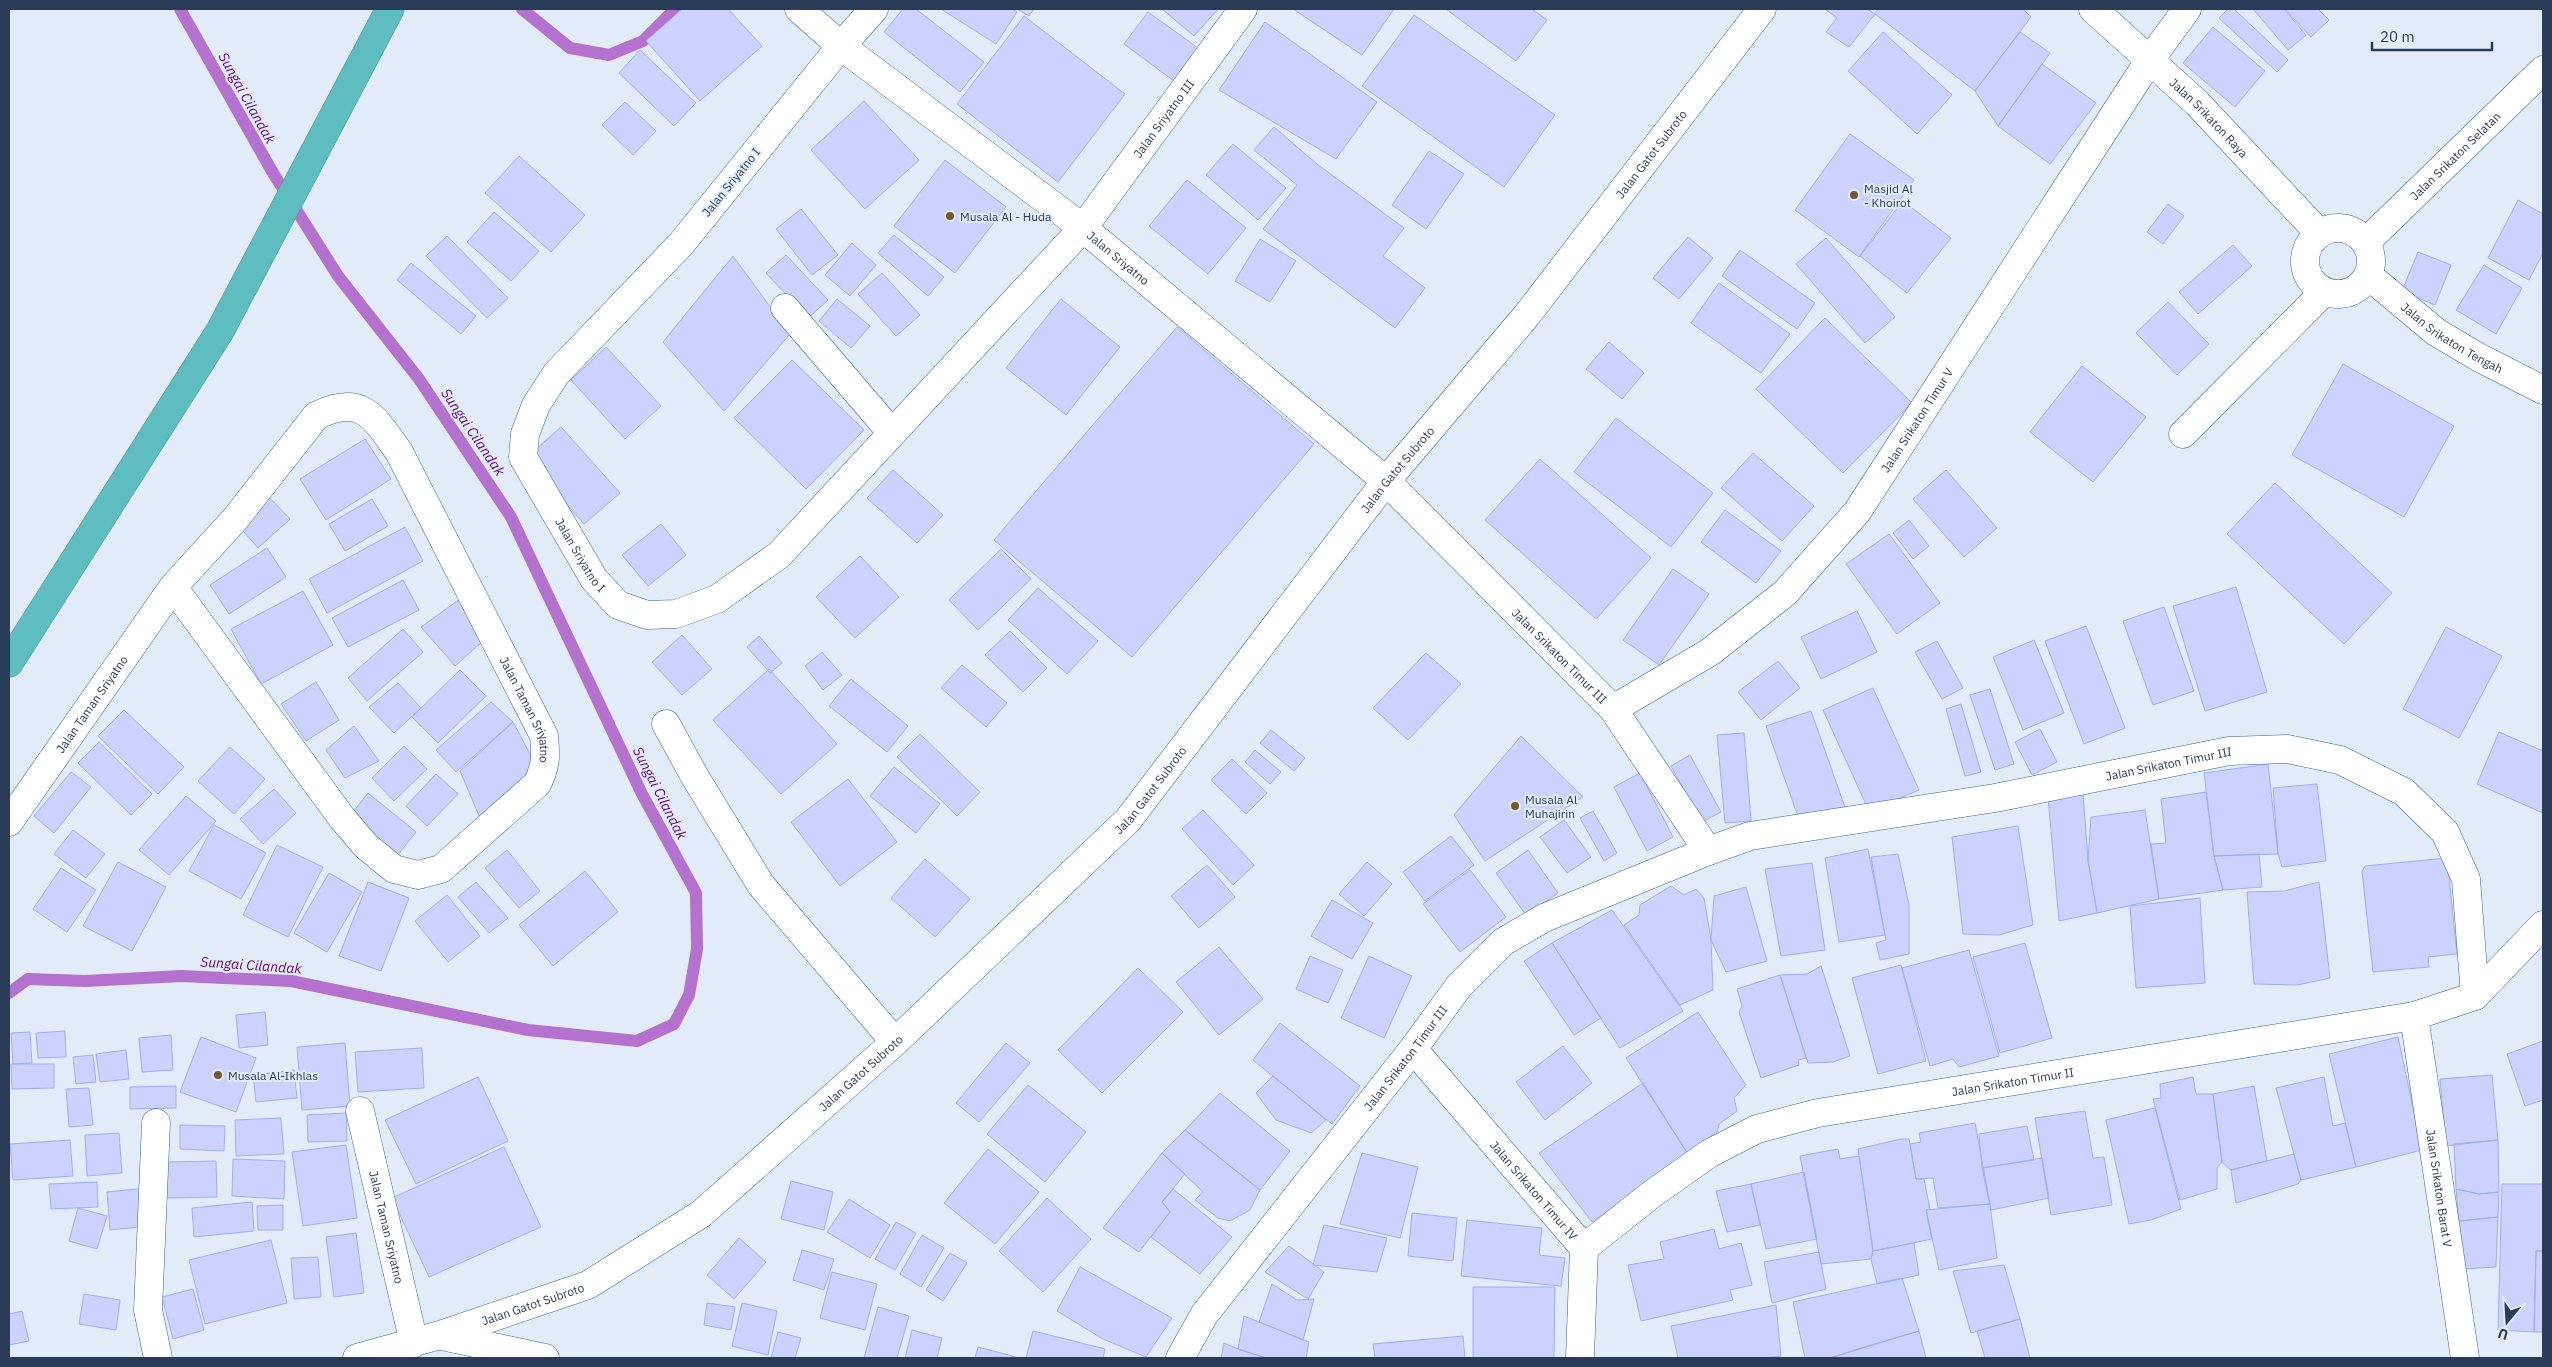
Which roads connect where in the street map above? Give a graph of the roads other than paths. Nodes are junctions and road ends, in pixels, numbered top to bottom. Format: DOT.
graph roads {
  1 [pos="390,9"];
  2 [pos="799,9"];
  3 [pos="874,9"];
  4 [pos="1243,9"];
  5 [pos="1762,9"];
  6 [pos="2093,9"];
  7 [pos="2187,9"];
  8 [pos="841,46"];
  9 [pos="2148,61"];
  10 [pos="2543,70"];
  11 [pos="1083,228"];
  12 [pos="2319,233"];
  13 [pos="2366,242"];
  14 [pos="2368,276"];
  15 [pos="2324,292"];
  16 [pos="785,308"];
  17 [pos="2543,390"];
  18 [pos="892,433"];
  19 [pos="2183,434"];
  20 [pos="1386,481"];
  21 [pos="173,587"];
  22 [pos="9,663"];
  23 [pos="1613,709"];
  24 [pos="666,724"];
  25 [pos="9,822"];
  26 [pos="1708,850"];
  27 [pos="2543,925"];
  28 [pos="2475,996"];
  29 [pos="2414,1016"];
  30 [pos="895,1042"];
  31 [pos="1413,1049"];
  32 [pos="360,1111"];
  33 [pos="156,1123"];
  34 [pos="1584,1248"];
  35 [pos="440,1335"];
  36 [pos="414,1343"];
  37 [pos="158,1358"];
  38 [pos="357,1358"];
  39 [pos="546,1358"];
  40 [pos="1180,1358"];
  41 [pos="1580,1358"];
  42 [pos="2465,1358"];
  1 -- 22 [label="highway"];
  2 -- 8 [label="street, Jalan Sriyatno"];
  3 -- 8 [label="street, Jalan Sriyatno I"];
  4 -- 11 [label="street, Jalan Sriyatno III"];
  5 -- 20 [label="street, Jalan Gatot Subroto"];
  6 -- 9 [label="street, Jalan Srikaton Raya"];
  7 -- 9 [label="street, Jalan Srikaton Timur V"];
  8 -- 11 [label="street, Jalan Sriyatno"];
  8 -- 18 [label="street, Jalan Sriyatno I"];
  9 -- 12 [label="street, Jalan Srikaton Raya"];
  9 -- 23 [label="street, Jalan Srikaton Timur V"];
  10 -- 13 [label="street, Jalan Srikaton Selatan"];
  11 -- 18 [label="street, Jalan Sriyatno I"];
  11 -- 20 [label="street, Jalan Sriyatno"];
  12 -- 13 [label="street"];
  12 -- 15 [label="street"];
  13 -- 14 [label="street"];
  14 -- 15 [label="street"];
  14 -- 17 [label="street, Jalan Srikaton Tengah"];
  15 -- 19 [label="street"];
  16 -- 18 [label="street"];
  20 -- 23 [label="street, Jalan Srikaton Timur III"];
  20 -- 30 [label="street, Jalan Gatot Subroto"];
  21 -- 21 [label="street, Jalan Taman Sriyatno"];
  21 -- 25 [label="street, Jalan Taman Sriyatno"];
  23 -- 26 [label="street, Jalan Srikaton Timur III"];
  24 -- 30 [label="street"];
  26 -- 28 [label="street, Jalan Srikaton Timur III"];
  26 -- 31 [label="street, Jalan Srikaton Timur III"];
  27 -- 28 [label="street"];
  28 -- 29 [label="street, Jalan Srikaton Timur II"];
  29 -- 34 [label="street, Jalan Srikaton Timur II"];
  29 -- 42 [label="street, Jalan Srikaton Barat V"];
  30 -- 35 [label="street, Jalan Gatot Subroto"];
  31 -- 34 [label="street, Jalan Srikaton Timur IV"];
  31 -- 40 [label="street, Jalan Srikaton Timur III"];
  32 -- 36 [label="street, Jalan Taman Sriyatno"];
  33 -- 37 [label="street"];
  34 -- 41 [label="street, Jalan Srikaton Timur IV"];
  35 -- 36 [label="street, Jalan Gatot Subroto"];
  35 -- 39 [label="street"];
  36 -- 38 [label="street, Jalan Gatot Subroto"];
}
